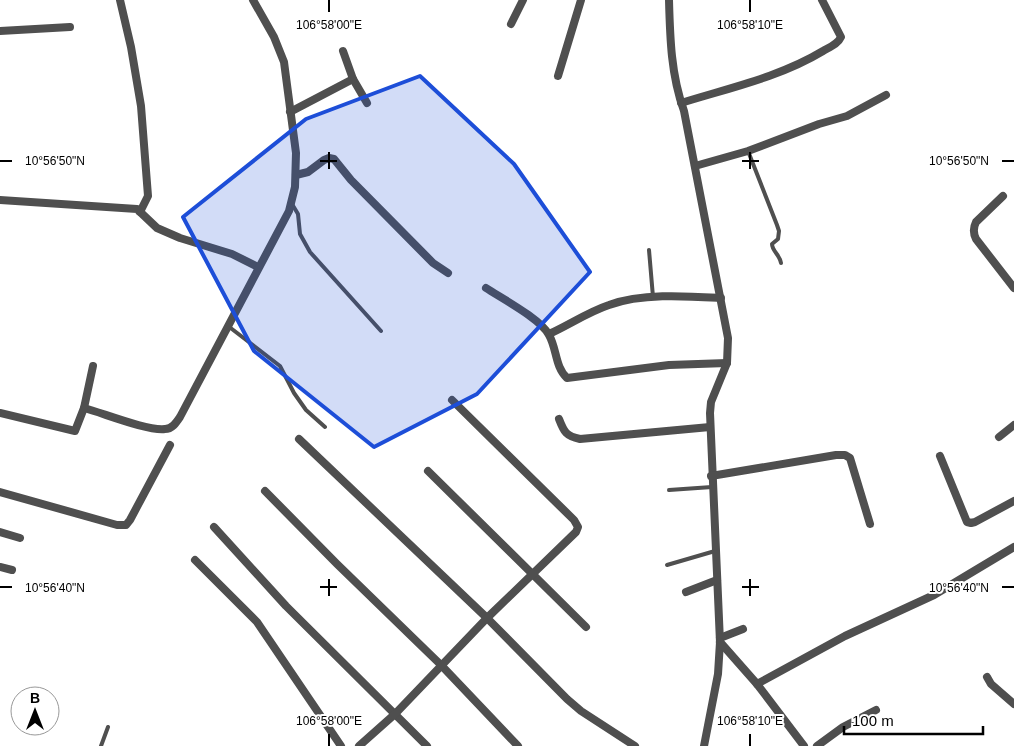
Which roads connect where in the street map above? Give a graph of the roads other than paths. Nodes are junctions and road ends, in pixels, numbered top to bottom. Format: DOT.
graph roads {
  1 [pos="120,0"];
  2 [pos="253,0"];
  3 [pos="523,0"];
  4 [pos="581,0"];
  5 [pos="669,0"];
  6 [pos="822,0"];
  7 [pos="511,24"];
  8 [pos="70,27"];
  9 [pos="0,31"];
  10 [pos="343,51"];
  11 [pos="558,76"];
  12 [pos="352,79"];
  13 [pos="886,95"];
  14 [pos="367,103"];
  15 [pos="681,103"];
  16 [pos="290,112"];
  17 [pos="748,152"];
  18 [pos="695,166"];
  19 [pos="296,175"];
  20 [pos="1003,196"];
  21 [pos="0,200"];
  22 [pos="292,204"];
  23 [pos="140,212"];
  24 [pos="649,250"];
  25 [pos="781,263"];
  26 [pos="258,267"];
  27 [pos="448,273"];
  28 [pos="486,288"];
  29 [pos="1014,288"];
  30 [pos="653,297"];
  31 [pos="721,298"];
  32 [pos="228,326"];
  33 [pos="381,331"];
  34 [pos="549,334"];
  35 [pos="727,363"];
  36 [pos="93,366"];
  37 [pos="452,400"];
  38 [pos="84,408"];
  39 [pos="0,413"];
  40 [pos="559,419"];
  41 [pos="1014,425"];
  42 [pos="325,427"];
  43 [pos="710,427"];
  44 [pos="999,437"];
  45 [pos="299,439"];
  46 [pos="170,445"];
  47 [pos="940,456"];
  48 [pos="428,471"];
  49 [pos="711,476"];
  50 [pos="712,487"];
  51 [pos="669,490"];
  52 [pos="265,491"];
  53 [pos="0,492"];
  54 [pos="1014,501"];
  55 [pos="870,524"];
  56 [pos="214,527"];
  57 [pos="0,532"];
  58 [pos="20,538"];
  59 [pos="1014,547"];
  60 [pos="715,551"];
  61 [pos="195,560"];
  62 [pos="667,565"];
  63 [pos="0,566"];
  64 [pos="12,570"];
  65 [pos="533,572"];
  66 [pos="717,580"];
  67 [pos="686,592"];
  68 [pos="487,618"];
  69 [pos="586,627"];
  70 [pos="743,629"];
  71 [pos="720,640"];
  72 [pos="441,665"];
  73 [pos="986,677"];
  74 [pos="757,684"];
  75 [pos="1014,704"];
  76 [pos="876,710"];
  77 [pos="395,714"];
  78 [pos="108,727"];
  79 [pos="101,746"];
  80 [pos="341,746"];
  81 [pos="359,746"];
  82 [pos="427,746"];
  83 [pos="518,746"];
  84 [pos="635,746"];
  85 [pos="704,746"];
  86 [pos="804,746"];
  87 [pos="816,746"];
  1 -- 23 [label="street"];
  2 -- 16 [label="street"];
  3 -- 7 [label="street"];
  4 -- 11 [label="street"];
  5 -- 15 [label="street"];
  6 -- 15 [label="street"];
  8 -- 9 [label="street"];
  10 -- 12 [label="street"];
  12 -- 14 [label="street"];
  12 -- 16 [label="street"];
  13 -- 17 [label="street"];
  15 -- 18 [label="street"];
  16 -- 19 [label="street"];
  17 -- 18 [label="street"];
  17 -- 25 [label="lane"];
  18 -- 31 [label="street"];
  19 -- 22 [label="street"];
  19 -- 27 [label="street"];
  20 -- 29 [label="street"];
  21 -- 23 [label="street"];
  22 -- 26 [label="street"];
  22 -- 33 [label="lane"];
  23 -- 26 [label="street"];
  24 -- 30 [label="lane"];
  26 -- 32 [label="street"];
  28 -- 34 [label="street"];
  30 -- 31 [label="street"];
  30 -- 34 [label="street"];
  31 -- 35 [label="street"];
  32 -- 38 [label="street"];
  32 -- 42 [label="lane"];
  34 -- 35 [label="street"];
  35 -- 43 [label="street"];
  36 -- 38 [label="street"];
  37 -- 65 [label="street"];
  38 -- 39 [label="street"];
  40 -- 43 [label="street"];
  41 -- 44 [label="street"];
  43 -- 49 [label="street"];
  45 -- 68 [label="street"];
  46 -- 53 [label="street"];
  47 -- 54 [label="street"];
  48 -- 65 [label="street"];
  49 -- 50 [label="street"];
  49 -- 55 [label="street"];
  50 -- 51 [label="lane"];
  50 -- 60 [label="street"];
  52 -- 72 [label="street"];
  56 -- 77 [label="street"];
  57 -- 58 [label="street"];
  59 -- 74 [label="street"];
  60 -- 62 [label="lane"];
  60 -- 66 [label="street"];
  61 -- 80 [label="street"];
  63 -- 64 [label="street"];
  65 -- 68 [label="street"];
  65 -- 69 [label="street"];
  66 -- 67 [label="street"];
  66 -- 71 [label="street"];
  68 -- 72 [label="street"];
  68 -- 84 [label="street"];
  70 -- 71 [label="street"];
  71 -- 74 [label="street"];
  71 -- 85 [label="street"];
  72 -- 77 [label="street"];
  72 -- 83 [label="street"];
  73 -- 75 [label="street"];
  74 -- 86 [label="street"];
  76 -- 87 [label="street"];
  77 -- 81 [label="street"];
  77 -- 82 [label="street"];
  78 -- 79 [label="lane"];
}
